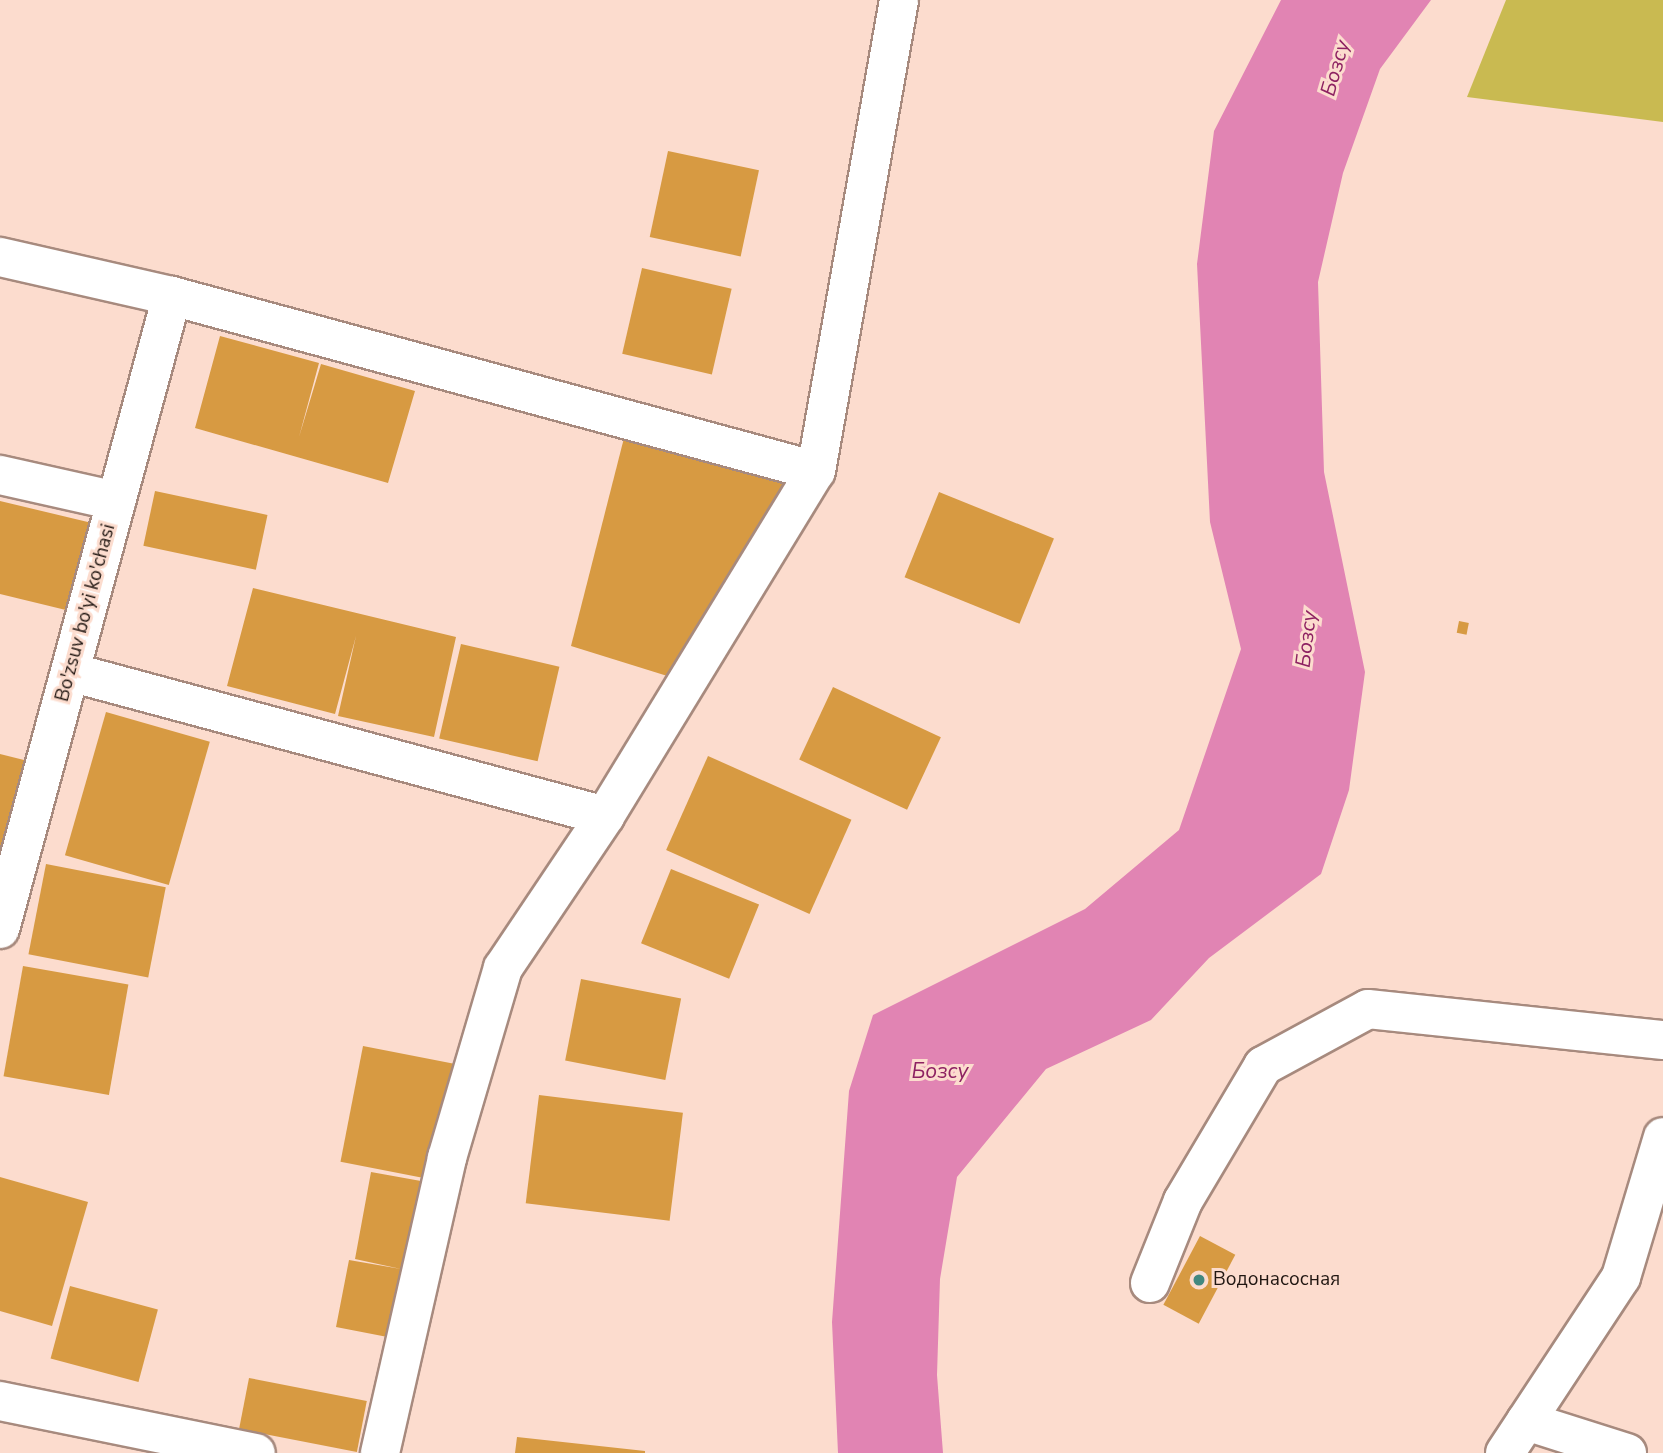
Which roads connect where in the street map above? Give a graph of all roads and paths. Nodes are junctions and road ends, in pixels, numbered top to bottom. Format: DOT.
graph roads {
  1 [pos="899,0"];
  2 [pos="0,257"];
  3 [pos="172,296"];
  4 [pos="816,471"];
  5 [pos="0,475"];
  6 [pos="116,501"];
  7 [pos="70,672"];
  8 [pos="605,816"];
  9 [pos="7,870"];
  10 [pos="0,929"];
  11 [pos="1663,1040"];
  12 [pos="1663,1137"];
  13 [pos="1150,1283"];
  14 [pos="0,1401"];
  15 [pos="1526,1421"];
  16 [pos="256,1453"];
  17 [pos="380,1453"];
  18 [pos="1505,1453"];
  19 [pos="1627,1453"];
  1 -- 4 [label="street"];
  2 -- 3 [label="street"];
  3 -- 4 [label="street"];
  3 -- 6 [label="street, Bo'zsuv bo'yi ko'chasi"];
  4 -- 8 [label="street"];
  5 -- 6 [label="street"];
  6 -- 7 [label="street, Bo'zsuv bo'yi ko'chasi"];
  7 -- 8 [label="street"];
  7 -- 9 [label="street, Bo'zsuv bo'yi ko'chasi"];
  8 -- 17 [label="street"];
  9 -- 10 [label="street, Bo'zsuv bo'yi ko'chasi"];
  11 -- 13 [label="street"];
  12 -- 15 [label="street"];
  14 -- 16 [label="street"];
  15 -- 18 [label="street"];
  15 -- 19 [label="street"];
}
